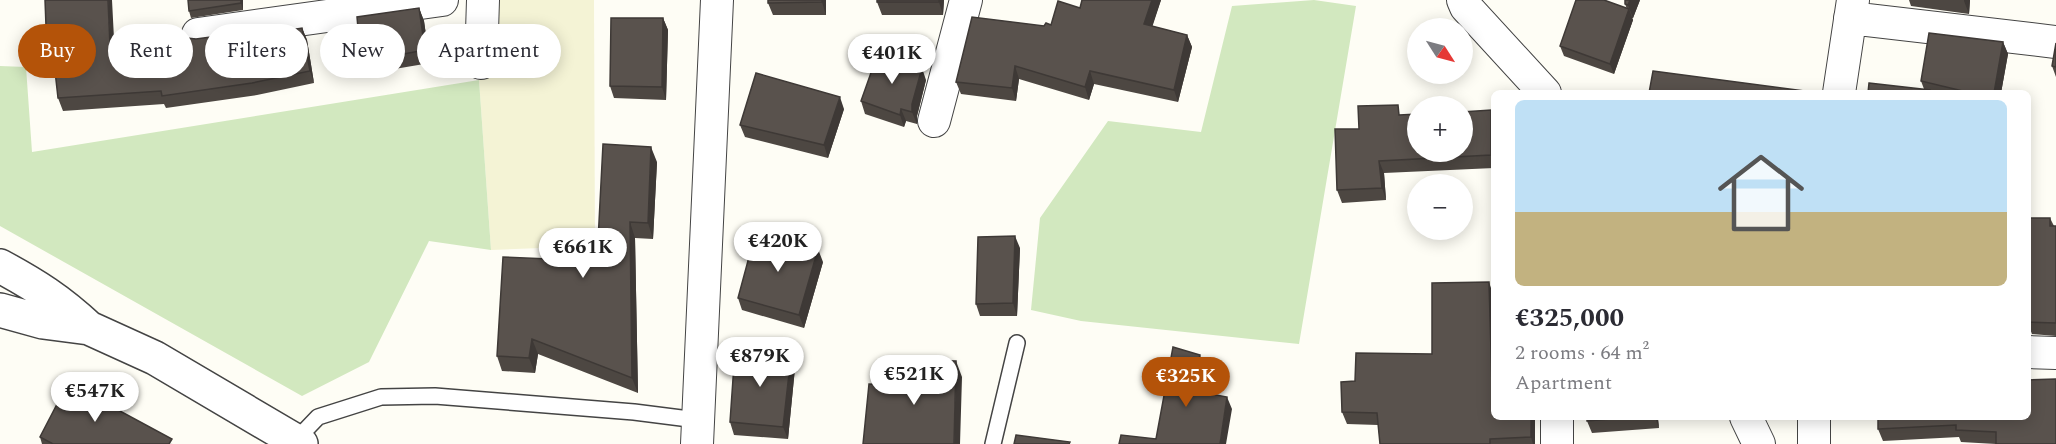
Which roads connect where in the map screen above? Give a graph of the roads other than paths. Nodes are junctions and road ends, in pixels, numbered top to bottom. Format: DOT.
graph roads {
  1 [pos="442,0"];
  2 [pos="483,0"];
  3 [pos="717,0"];
  4 [pos="966,0"];
  5 [pos="1463,0"];
  6 [pos="1852,9"];
  7 [pos="482,24"];
  8 [pos="198,34"];
  9 [pos="2056,42"];
  10 [pos="1542,90"];
  11 [pos="1839,90"];
  12 [pos="934,121"];
  13 [pos="0,266"];
  14 [pos="0,310"];
  15 [pos="89,328"];
  16 [pos="1017,343"];
  17 [pos="2031,352"];
  18 [pos="2056,353"];
  19 [pos="1557,420"];
  20 [pos="1747,420"];
  21 [pos="697,432"];
  22 [pos="289,440"];
  23 [pos="993,444"];
  24 [pos="1557,444"];
  25 [pos="1759,444"];
  1 -- 8 [label="street"];
  2 -- 7 [label="street"];
  3 -- 21 [label="street"];
  4 -- 12 [label="street"];
  5 -- 10 [label="street"];
  6 -- 9 [label="street"];
  6 -- 11 [label="street"];
  13 -- 15 [label="street"];
  14 -- 15 [label="street"];
  15 -- 22 [label="street"];
  16 -- 23 [label="lane"];
  17 -- 18 [label="street"];
  19 -- 24 [label="street"];
  20 -- 25 [label="street"];
  21 -- 22 [label="lane"];
}
